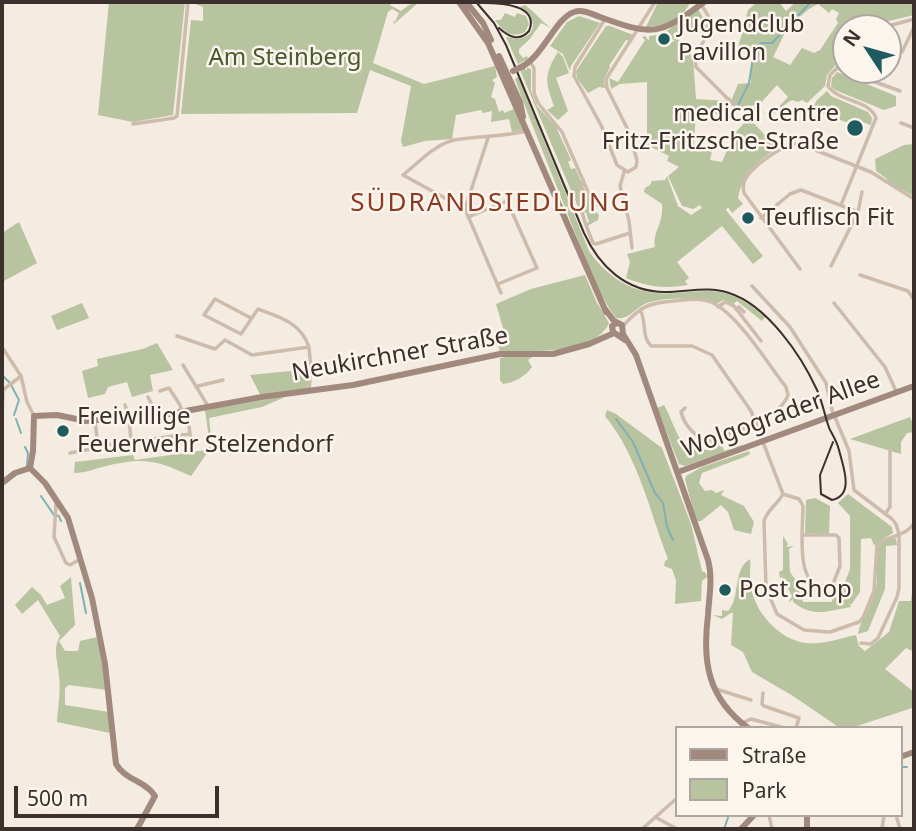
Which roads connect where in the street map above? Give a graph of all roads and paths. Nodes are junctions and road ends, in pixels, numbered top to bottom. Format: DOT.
graph roads {
  1 [pos="188,2"];
  2 [pos="459,2"];
  3 [pos="466,2"];
  4 [pos="655,2"];
  5 [pos="702,3"];
  6 [pos="605,19"];
  7 [pos="914,27"];
  8 [pos="638,30"];
  9 [pos="710,34"];
  10 [pos="676,40"];
  11 [pos="902,52"];
  12 [pos="530,62"];
  13 [pos="508,73"];
  14 [pos="832,75"];
  15 [pos="881,84"];
  16 [pos="900,91"];
  17 [pos="729,99"];
  18 [pos="754,109"];
  19 [pos="719,111"];
  20 [pos="901,123"];
  21 [pos="134,124"];
  22 [pos="914,128"];
  23 [pos="526,130"];
  24 [pos="488,138"];
  25 [pos="856,166"];
  26 [pos="625,172"];
  27 [pos="583,179"];
  28 [pos="862,192"];
  29 [pos="914,200"];
  30 [pos="597,205"];
  31 [pos="841,205"];
  32 [pos="465,209"];
  33 [pos="858,212"];
  34 [pos="468,217"];
  35 [pos="761,218"];
  36 [pos="630,233"];
  37 [pos="632,248"];
  38 [pos="831,266"];
  39 [pos="800,268"];
  40 [pos="860,275"];
  41 [pos="498,284"];
  42 [pos="751,286"];
  43 [pos="501,293"];
  44 [pos="914,300"];
  45 [pos="834,303"];
  46 [pos="718,307"];
  47 [pos="736,309"];
  48 [pos="640,310"];
  49 [pos="744,312"];
  50 [pos="251,318"];
  51 [pos="617,328"];
  52 [pos="177,336"];
  53 [pos="761,341"];
  54 [pos="2,347"];
  55 [pos="309,347"];
  56 [pos="183,365"];
  57 [pos="21,376"];
  58 [pos="223,380"];
  59 [pos="198,386"];
  60 [pos="914,386"];
  61 [pos="160,391"];
  62 [pos="308,391"];
  63 [pos="897,393"];
  64 [pos="2,395"];
  65 [pos="148,397"];
  66 [pos="125,405"];
  67 [pos="208,406"];
  68 [pos="685,408"];
  69 [pos="184,411"];
  70 [pos="157,415"];
  71 [pos="2,416"];
  72 [pos="34,416"];
  73 [pos="834,416"];
  74 [pos="129,418"];
  75 [pos="95,421"];
  76 [pos="756,423"];
  77 [pos="190,434"];
  78 [pos="131,441"];
  79 [pos="763,442"];
  80 [pos="192,443"];
  81 [pos="98,446"];
  82 [pos="890,449"];
  83 [pos="70,453"];
  84 [pos="30,468"];
  85 [pos="678,472"];
  86 [pos="2,483"];
  87 [pos="783,494"];
  88 [pos="57,501"];
  89 [pos="885,514"];
  90 [pos="914,523"];
  91 [pos="899,534"];
  92 [pos="803,536"];
  93 [pos="80,559"];
  94 [pos="861,643"];
  95 [pos="714,689"];
  96 [pos="763,693"];
  97 [pos="751,700"];
  98 [pos="745,726"];
  99 [pos="777,726"];
  100 [pos="797,726"];
  101 [pos="674,801"];
  102 [pos="655,817"];
  103 [pos="137,829"];
  104 [pos="642,829"];
  105 [pos="677,829"];
  1 -- 21 [label="street"];
  2 -- 13 [label="main road"];
  3 -- 13 [label="main road"];
  4 -- 8 [label="street"];
  5 -- 8 [label="main road"];
  5 -- 9 [label="street"];
  6 -- 8 [label="main road"];
  6 -- 12 [label="main road"];
  6 -- 26 [label="street"];
  7 -- 11 [label="street"];
  8 -- 26 [label="street"];
  9 -- 10 [label="street"];
  9 -- 17 [label="street"];
  12 -- 13 [label="main road, bridge"];
  12 -- 27 [label="street"];
  13 -- 23 [label="main road"];
  14 -- 25 [label="street"];
  15 -- 16 [label="street"];
  17 -- 18 [label="street"];
  17 -- 19 [label="street"];
  20 -- 22 [label="street"];
  23 -- 24 [label="street"];
  23 -- 51 [label="main road"];
  24 -- 32 [label="street"];
  24 -- 32 [label="street"];
  25 -- 29 [label="street"];
  25 -- 31 [label="street"];
  25 -- 35 [label="street"];
  26 -- 36 [label="street"];
  27 -- 30 [label="street"];
  27 -- 36 [label="street"];
  28 -- 33 [label="street"];
  31 -- 33 [label="street"];
  31 -- 35 [label="street"];
  32 -- 34 [label="street"];
  33 -- 38 [label="street"];
  34 -- 41 [label="street"];
  34 -- 41 [label="street"];
  35 -- 39 [label="street"];
  36 -- 37 [label="street"];
  40 -- 44 [label="street"];
  41 -- 43 [label="street"];
  42 -- 73 [label="street"];
  45 -- 63 [label="street, Wolgograder Allee"];
  46 -- 47 [label="street"];
  46 -- 48 [label="street"];
  46 -- 76 [label="street"];
  47 -- 49 [label="street"];
  47 -- 53 [label="street"];
  48 -- 51 [label="street"];
  48 -- 76 [label="street"];
  50 -- 50 [label="street"];
  50 -- 55 [label="street"];
  51 -- 62 [label="main road, Neukirchner Straße"];
  51 -- 85 [label="main road"];
  52 -- 55 [label="street"];
  54 -- 57 [label="street"];
  55 -- 62 [label="street"];
  56 -- 59 [label="street"];
  57 -- 64 [label="street"];
  57 -- 72 [label="street"];
  58 -- 59 [label="street"];
  59 -- 67 [label="street"];
  60 -- 63 [label="main road, Wolgograder Allee"];
  61 -- 69 [label="street"];
  62 -- 67 [label="main road, Neukirchner Straße"];
  63 -- 73 [label="main road, Wolgograder Allee"];
  64 -- 71 [label="street"];
  65 -- 70 [label="street"];
  66 -- 74 [label="street"];
  67 -- 69 [label="main road, Neukirchner Straße"];
  68 -- 76 [label="street"];
  69 -- 70 [label="main road, Neukirchner Straße"];
  69 -- 77 [label="street"];
  70 -- 74 [label="main road, Neukirchner Straße"];
  72 -- 75 [label="main road, Neukirchner Straße"];
  72 -- 84 [label="main road"];
  73 -- 79 [label="main road, Wolgograder Allee"];
  73 -- 89 [label="street"];
  74 -- 75 [label="main road, Neukirchner Straße"];
  74 -- 78 [label="street"];
  75 -- 81 [label="street"];
  76 -- 79 [label="street"];
  77 -- 78 [label="street"];
  77 -- 80 [label="street"];
  78 -- 81 [label="street"];
  79 -- 85 [label="main road, Wolgograder Allee"];
  79 -- 87 [label="street"];
  81 -- 83 [label="street"];
  82 -- 89 [label="street"];
  84 -- 86 [label="main road"];
  84 -- 88 [label="main road"];
  85 -- 95 [label="main road"];
  87 -- 91 [label="street"];
  87 -- 92 [label="street"];
  88 -- 93 [label="main road"];
  88 -- 93 [label="street"];
  89 -- 91 [label="street"];
  90 -- 91 [label="street"];
  91 -- 94 [label="street"];
  92 -- 92 [label="street"];
  93 -- 103 [label="main road"];
  95 -- 97 [label="street"];
  95 -- 98 [label="main road"];
  96 -- 100 [label="street"];
  98 -- 99 [label="street"];
  101 -- 102 [label="street"];
  102 -- 104 [label="street"];
  102 -- 105 [label="street"];
}
